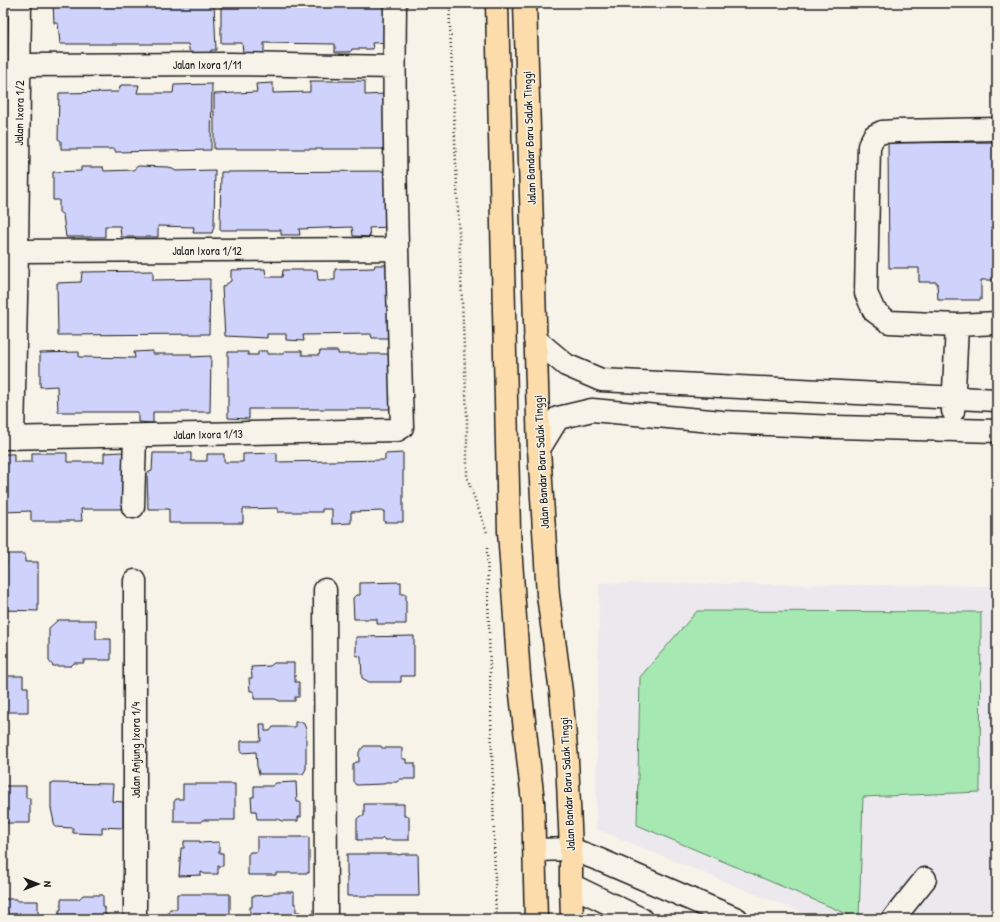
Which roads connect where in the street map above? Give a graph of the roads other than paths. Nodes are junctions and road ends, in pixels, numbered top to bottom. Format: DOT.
graph roads {
  1 [pos="20,3"];
  2 [pos="395,3"];
  3 [pos="497,3"];
  4 [pos="525,3"];
  5 [pos="19,65"];
  6 [pos="394,67"];
  7 [pos="997,129"];
  8 [pos="11,163"];
  9 [pos="397,249"];
  10 [pos="17,252"];
  11 [pos="997,323"];
  12 [pos="957,325"];
  13 [pos="535,339"];
  14 [pos="954,397"];
  15 [pos="997,400"];
  16 [pos="952,430"];
  17 [pos="997,431"];
  18 [pos="135,436"];
  19 [pos="8,438"];
  20 [pos="539,449"];
  21 [pos="133,507"];
  22 [pos="135,581"];
  23 [pos="325,590"];
  24 [pos="571,849"];
  25 [pos="534,850"];
  26 [pos="924,880"];
  27 [pos="571,885"];
  28 [pos="135,919"];
  29 [pos="326,919"];
  30 [pos="536,919"];
  31 [pos="572,919"];
  32 [pos="641,919"];
  33 [pos="737,919"];
  34 [pos="893,919"];
  1 -- 5 [label="street, Jalan Ixora 1/2"];
  2 -- 6 [label="street"];
  3 -- 25 [label="main road"];
  4 -- 13 [label="main road, Jalan Bandar Baru Salak Tinggi"];
  5 -- 6 [label="street, Jalan Ixora 1/11"];
  5 -- 8 [label="street, Jalan Ixora 1/2"];
  6 -- 9 [label="street"];
  7 -- 12 [label="street"];
  8 -- 10 [label="street, Jalan Ixora 1/2"];
  9 -- 10 [label="street, Jalan Ixora 1/12"];
  9 -- 18 [label="street, Jalan Ixora 1/13"];
  10 -- 19 [label="street, Jalan Ixora 1/2"];
  11 -- 12 [label="street"];
  12 -- 14 [label="street"];
  13 -- 14 [label="street"];
  13 -- 20 [label="main road, Jalan Bandar Baru Salak Tinggi"];
  14 -- 15 [label="street"];
  14 -- 16 [label="street"];
  16 -- 17 [label="street"];
  16 -- 20 [label="street"];
  18 -- 19 [label="street, Jalan Ixora 1/13"];
  18 -- 21 [label="street"];
  20 -- 24 [label="main road, Jalan Bandar Baru Salak Tinggi"];
  22 -- 28 [label="street, Jalan Anjung Ixora 1/4"];
  23 -- 29 [label="street"];
  24 -- 25 [label="street"];
  24 -- 27 [label="main road, Jalan Bandar Baru Salak Tinggi"];
  24 -- 33 [label="street"];
  25 -- 30 [label="main road"];
  26 -- 34 [label="street"];
  27 -- 31 [label="main road, Jalan Bandar Baru Salak Tinggi"];
  27 -- 32 [label="street"];
}
